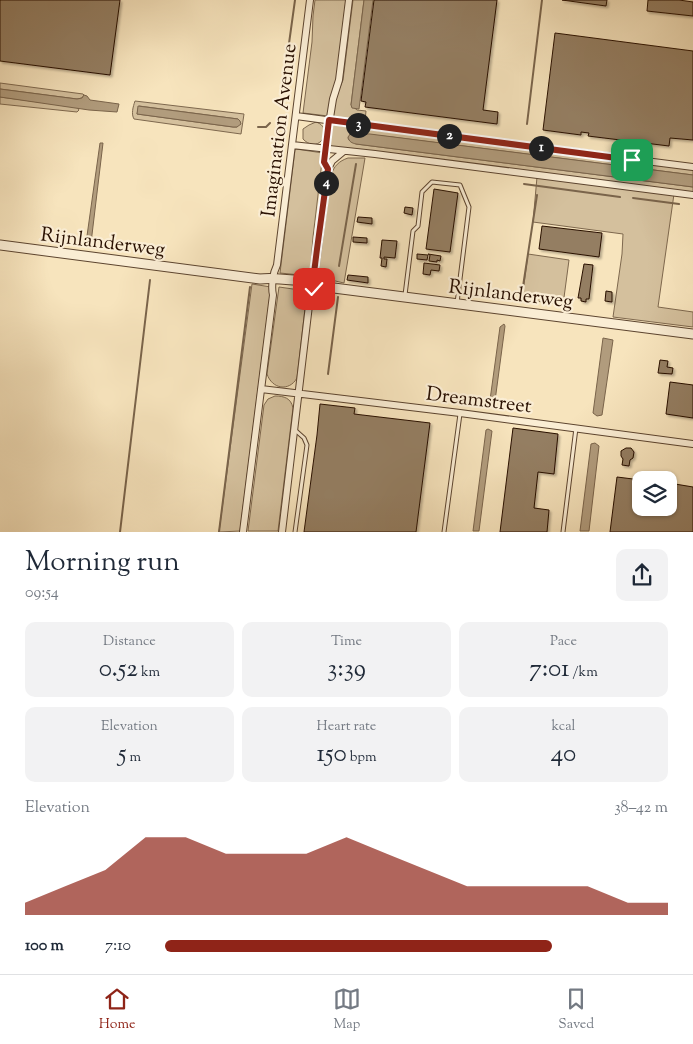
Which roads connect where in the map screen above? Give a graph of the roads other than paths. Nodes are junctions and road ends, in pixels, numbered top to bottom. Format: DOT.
graph roads {
  1 [pos="310,0"];
  2 [pos="349,0"];
  3 [pos="296,116"];
  4 [pos="329,120"];
  5 [pos="292,145"];
  6 [pos="325,149"];
  7 [pos="344,151"];
  8 [pos="693,167"];
  9 [pos="328,169"];
  10 [pos="693,195"];
  11 [pos="0,245"];
  12 [pos="276,281"];
  13 [pos="313,286"];
  14 [pos="405,297"];
  15 [pos="457,304"];
  16 [pos="693,334"];
  17 [pos="261,389"];
  18 [pos="299,394"];
  19 [pos="460,413"];
  20 [pos="576,428"];
  21 [pos="295,430"];
  22 [pos="693,444"];
  23 [pos="243,532"];
  24 [pos="282,532"];
  25 [pos="295,532"];
  26 [pos="444,532"];
  27 [pos="563,532"];
  1 -- 3 [label="street, Imagination Avenue"];
  2 -- 4 [label="street"];
  3 -- 4 [label="street"];
  3 -- 5 [label="street, Imagination Avenue"];
  4 -- 6 [label="street"];
  4 -- 8 [label="street"];
  5 -- 6 [label="street"];
  5 -- 12 [label="street, Imagination Avenue"];
  6 -- 7 [label="street"];
  6 -- 9 [label="street"];
  7 -- 9 [label="street"];
  7 -- 10 [label="street"];
  9 -- 13 [label="street"];
  11 -- 12 [label="street, Rijnlanderweg"];
  12 -- 13 [label="street, Rijnlanderweg"];
  12 -- 17 [label="street, Imagination Avenue"];
  13 -- 14 [label="street, Rijnlanderweg"];
  13 -- 18 [label="street"];
  14 -- 15 [label="street, Rijnlanderweg"];
  14 -- 15 [label="lane"];
  15 -- 16 [label="street, Rijnlanderweg"];
  17 -- 18 [label="street, Dreamstreet"];
  17 -- 23 [label="street, Imagination Avenue"];
  18 -- 19 [label="street, Dreamstreet"];
  18 -- 21 [label="street"];
  19 -- 20 [label="street, Dreamstreet"];
  19 -- 26 [label="lane"];
  20 -- 22 [label="street, Dreamstreet"];
  20 -- 27 [label="lane"];
  21 -- 24 [label="street"];
  21 -- 25 [label="lane"];
}
